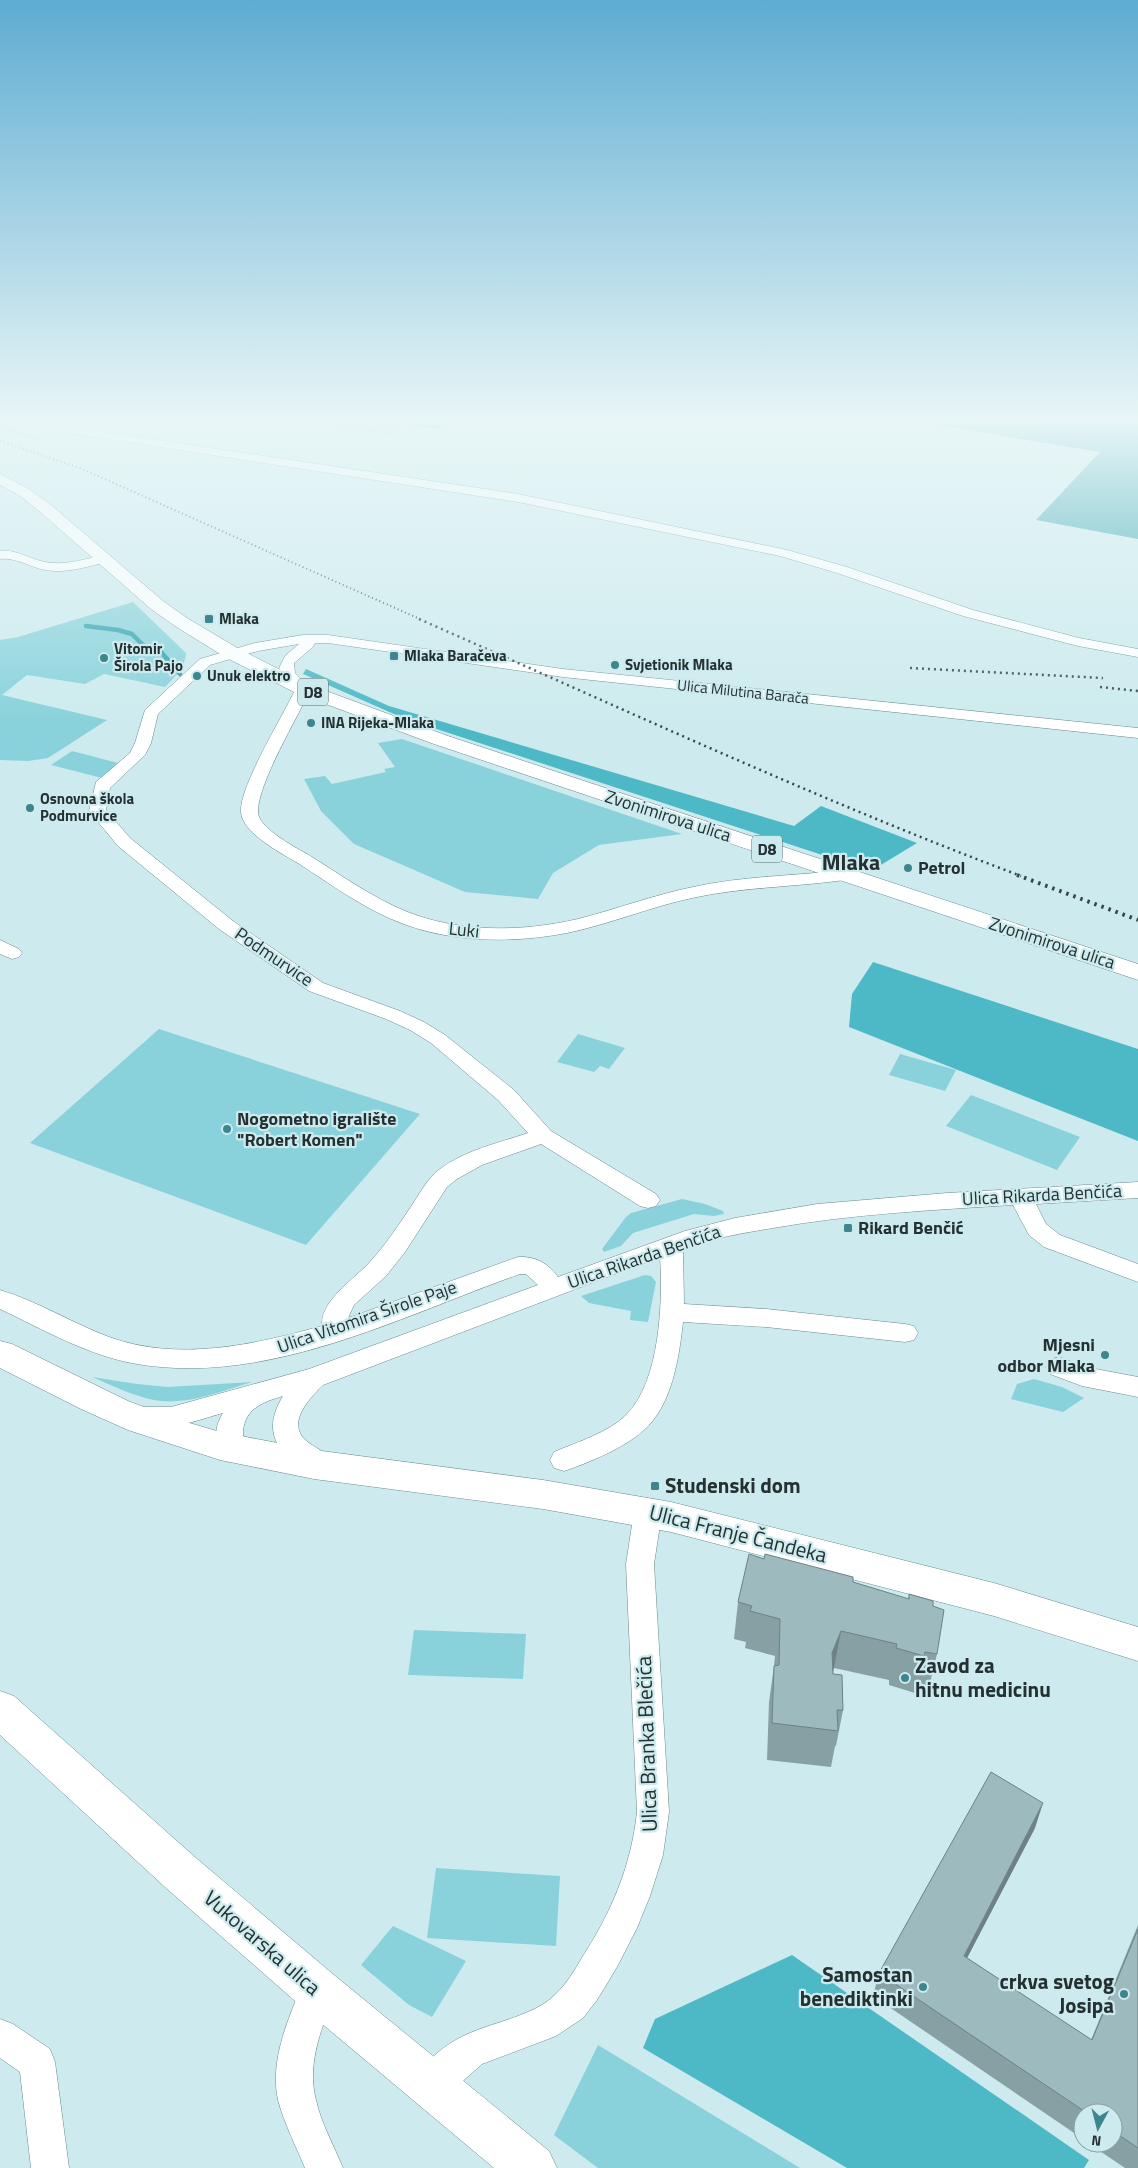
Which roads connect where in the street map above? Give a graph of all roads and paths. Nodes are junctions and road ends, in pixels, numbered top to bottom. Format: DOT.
graph roads {
  1 [pos="63,522"];
  2 [pos="634,522"];
  3 [pos="0,555"];
  4 [pos="106,558"];
  5 [pos="353,643"];
  6 [pos="308,644"];
  7 [pos="232,653"];
  8 [pos="1138,653"];
  9 [pos="302,688"];
  10 [pos="1138,733"];
  11 [pos="845,875"];
  12 [pos="1138,972"];
  13 [pos="543,1136"];
  14 [pos="1138,1190"];
  15 [pos="1020,1196"];
  16 [pos="648,1200"];
  17 [pos="671,1244"];
  18 [pos="1138,1273"];
  19 [pos="553,1288"];
  20 [pos="0,1299"];
  21 [pos="672,1312"];
  22 [pos="335,1331"];
  23 [pos="905,1333"];
  24 [pos="0,1353"];
  25 [pos="1059,1367"];
  26 [pos="314,1378"];
  27 [pos="1138,1387"];
  28 [pos="254,1393"];
  29 [pos="129,1417"];
  30 [pos="243,1452"];
  31 [pos="564,1460"];
  32 [pos="328,1467"];
  33 [pos="648,1512"];
  34 [pos="1138,1644"];
  35 [pos="0,1709"];
  36 [pos="318,1991"];
  37 [pos="0,2037"];
  38 [pos="432,2084"];
  39 [pos="50,2168"];
  40 [pos="324,2168"];
  41 [pos="532,2168"];
  1 -- 4 [label="main road, D8"];
  2 -- 8 [label="street"];
  3 -- 4 [label="street"];
  4 -- 7 [label="main road, D8"];
  5 -- 6 [label="street"];
  5 -- 7 [label="street, Ulica Milutina Barača"];
  5 -- 10 [label="street, Ulica Milutina Barača"];
  6 -- 7 [label="street"];
  6 -- 9 [label="street"];
  7 -- 9 [label="main road, Zvonimirova ulica / D8"];
  7 -- 13 [label="street, Podmurvice"];
  9 -- 11 [label="main road, Zvonimirova ulica / D8"];
  9 -- 11 [label="street, Luki"];
  11 -- 12 [label="main road, Zvonimirova ulica / D8"];
  13 -- 16 [label="street, Podmurvice"];
  13 -- 22 [label="street"];
  14 -- 15 [label="street, Ulica Rikarda Benčića"];
  15 -- 17 [label="street, Ulica Rikarda Benčića"];
  15 -- 18 [label="street"];
  17 -- 19 [label="street, Ulica Rikarda Benčića"];
  17 -- 21 [label="street"];
  19 -- 22 [label="street, Ulica Vitomira Širole Paje"];
  19 -- 26 [label="street, Ulica Rikarda Benčića"];
  20 -- 22 [label="street, Ulica Vitomira Širole Paje"];
  21 -- 23 [label="street"];
  21 -- 31 [label="street"];
  24 -- 29 [label="main road, Ulica Franje Čandeka"];
  25 -- 27 [label="street"];
  26 -- 28 [label="street, Ulica Rikarda Benčića"];
  26 -- 32 [label="street, Ulica Franje Čandeka"];
  28 -- 29 [label="street, Ulica Rikarda Benčića"];
  28 -- 30 [label="street"];
  29 -- 30 [label="main road, Ulica Franje Čandeka"];
  30 -- 32 [label="main road, Ulica Franje Čandeka"];
  32 -- 33 [label="main road, Ulica Franje Čandeka"];
  33 -- 34 [label="main road, Ulica Franje Čandeka"];
  33 -- 38 [label="street, Ulica Branka Blečića"];
  35 -- 36 [label="main road, Vukovarska ulica"];
  36 -- 38 [label="main road, Vukovarska ulica"];
  36 -- 40 [label="street"];
  37 -- 39 [label="street"];
  38 -- 41 [label="main road, Vukovarska ulica"];
}
